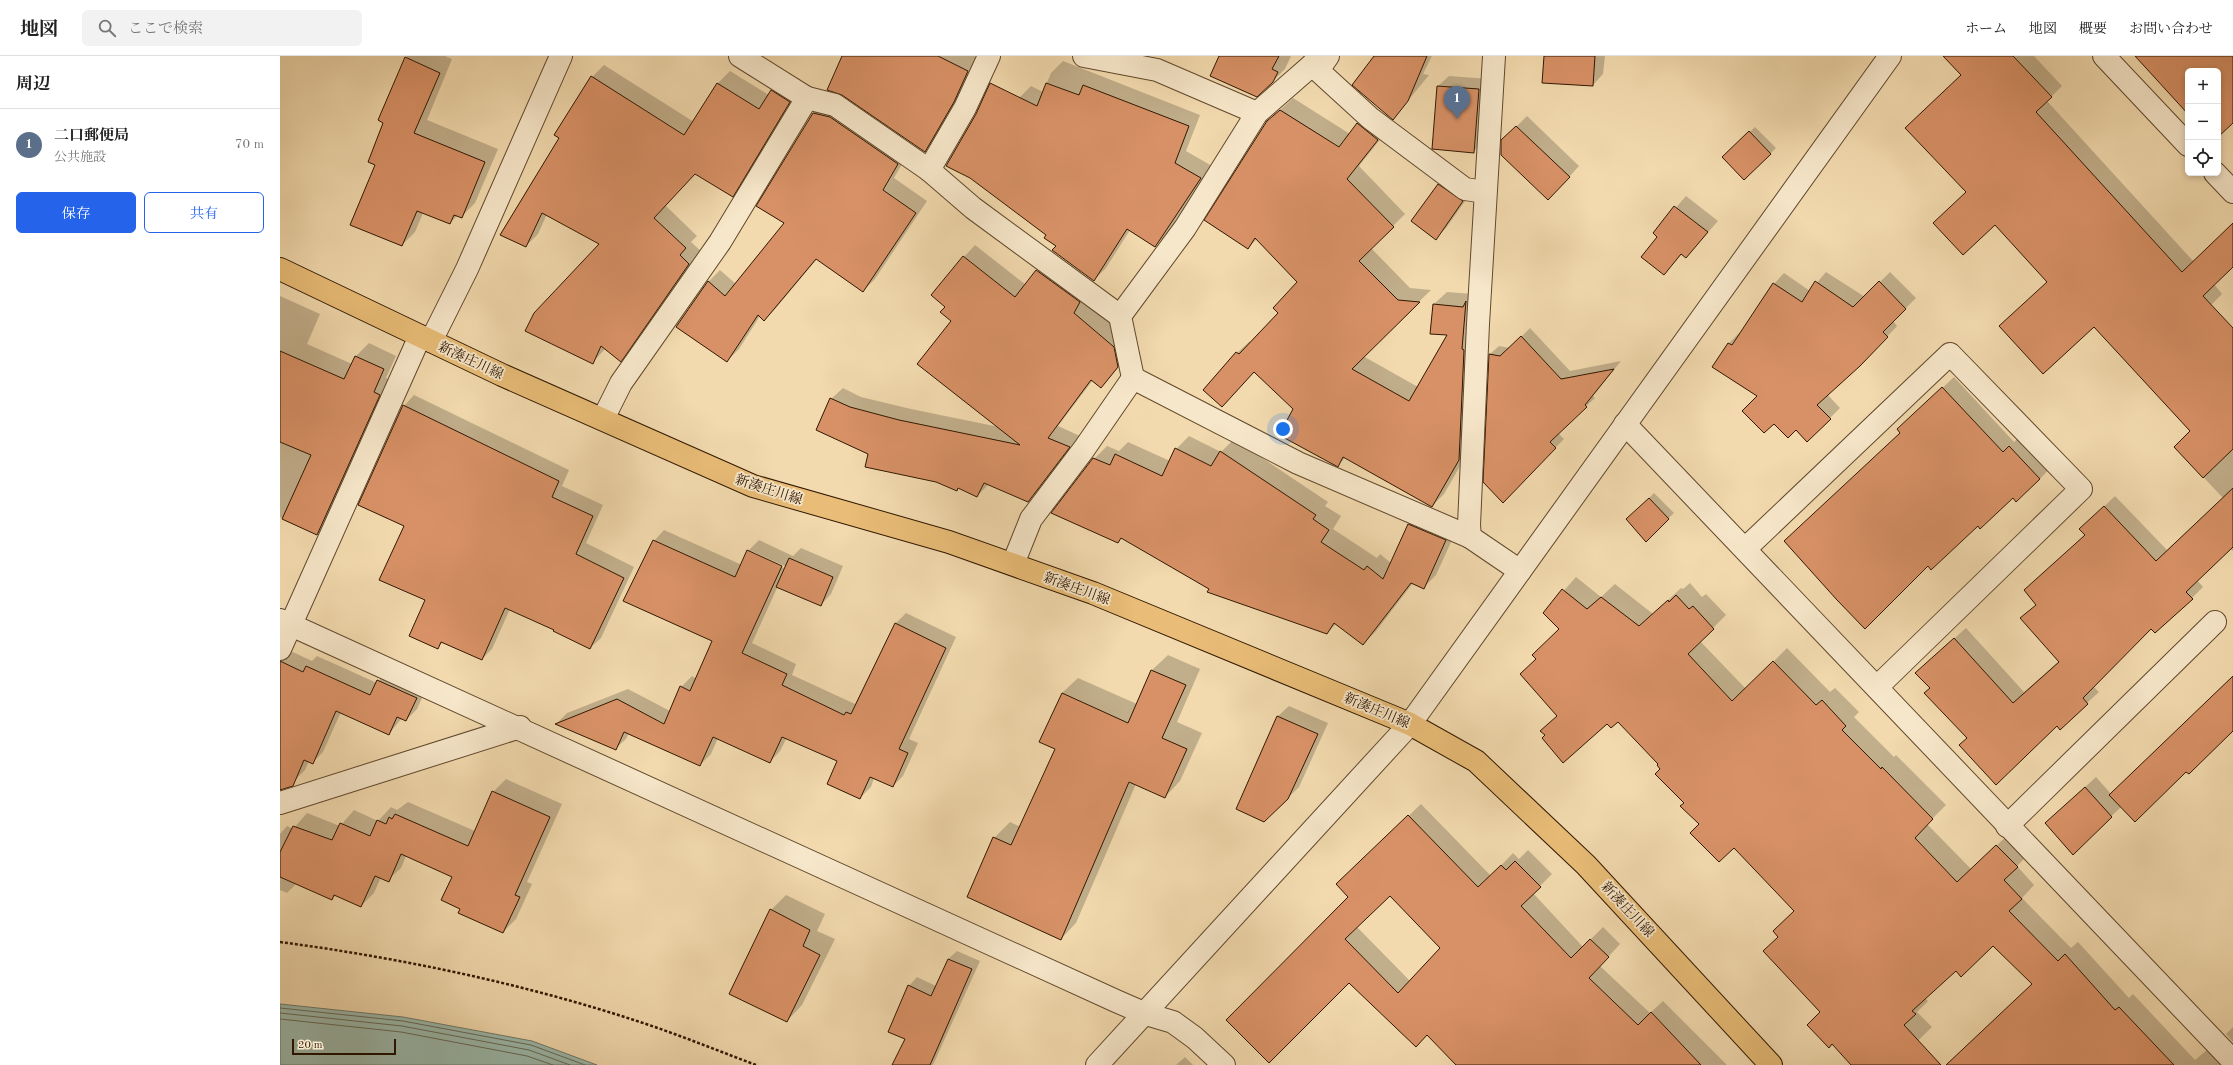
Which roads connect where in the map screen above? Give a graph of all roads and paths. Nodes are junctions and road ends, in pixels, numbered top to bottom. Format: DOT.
graph roads {
  1 [pos="561,56"];
  2 [pos="740,56"];
  3 [pos="989,56"];
  4 [pos="1084,56"];
  5 [pos="1494,56"];
  6 [pos="1890,56"];
  7 [pos="2104,56"];
  8 [pos="1320,61"];
  9 [pos="807,98"];
  10 [pos="1257,113"];
  11 [pos="2185,142"];
  12 [pos="930,170"];
  13 [pos="2218,176"];
  14 [pos="1485,192"];
  15 [pos="2233,192"];
  16 [pos="280,269"];
  17 [pos="1120,316"];
  18 [pos="426,338"];
  19 [pos="1133,378"];
  20 [pos="603,419"];
  21 [pos="1625,424"];
  22 [pos="1470,537"];
  23 [pos="1745,549"];
  24 [pos="1013,564"];
  25 [pos="1520,571"];
  26 [pos="285,622"];
  27 [pos="2216,622"];
  28 [pos="280,649"];
  29 [pos="1877,686"];
  30 [pos="1410,724"];
  31 [pos="520,728"];
  32 [pos="280,804"];
  33 [pos="2007,826"];
  34 [pos="280,942"];
  35 [pos="1146,1014"];
  36 [pos="2233,1061"];
  37 [pos="756,1065"];
  38 [pos="1097,1065"];
  39 [pos="1224,1065"];
  40 [pos="1772,1065"];
  1 -- 18 [label="street"];
  2 -- 9 [label="street"];
  3 -- 12 [label="street"];
  4 -- 10 [label="street"];
  5 -- 14 [label="street"];
  6 -- 21 [label="street"];
  7 -- 11 [label="street"];
  8 -- 10 [label="street"];
  8 -- 14 [label="street"];
  9 -- 12 [label="street"];
  9 -- 20 [label="street"];
  10 -- 17 [label="street"];
  12 -- 17 [label="street"];
  13 -- 15 [label="street"];
  14 -- 22 [label="street"];
  16 -- 18 [label="main road, 新湊庄川線"];
  17 -- 19 [label="street"];
  18 -- 20 [label="main road, 新湊庄川線"];
  18 -- 26 [label="street"];
  19 -- 22 [label="street"];
  19 -- 24 [label="street"];
  20 -- 24 [label="main road, 新湊庄川線"];
  21 -- 23 [label="street"];
  21 -- 25 [label="street"];
  22 -- 25 [label="street"];
  23 -- 29 [label="street"];
  23 -- 29 [label="street"];
  24 -- 30 [label="main road, 新湊庄川線"];
  25 -- 30 [label="street"];
  26 -- 28 [label="street"];
  26 -- 31 [label="street"];
  27 -- 33 [label="street"];
  29 -- 33 [label="street"];
  30 -- 35 [label="street"];
  30 -- 40 [label="main road, 新湊庄川線"];
  31 -- 32 [label="street"];
  31 -- 35 [label="street"];
  33 -- 36 [label="street"];
  34 -- 37 [label="path"];
  35 -- 38 [label="street"];
  35 -- 39 [label="street"];
}
